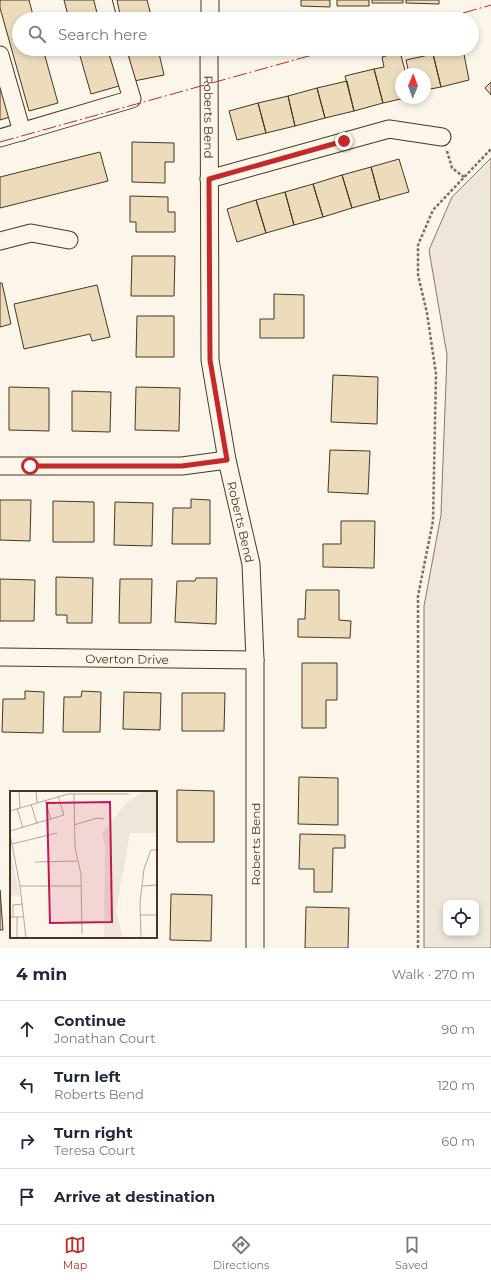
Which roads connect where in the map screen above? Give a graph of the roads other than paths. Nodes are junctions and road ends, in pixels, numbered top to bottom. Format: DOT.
graph roads {
  1 [pos="103,0"];
  2 [pos="210,0"];
  3 [pos="106,12"];
  4 [pos="210,12"];
  5 [pos="0,55"];
  6 [pos="119,56"];
  7 [pos="209,56"];
  8 [pos="22,132"];
  9 [pos="0,138"];
  10 [pos="442,138"];
  11 [pos="209,179"];
  12 [pos="69,240"];
  13 [pos="0,241"];
  14 [pos="227,460"];
  15 [pos="0,466"];
  16 [pos="0,657"];
  17 [pos="254,660"];
  18 [pos="255,948"];
  1 -- 3 [label="street"];
  2 -- 4 [label="street"];
  5 -- 8 [label="street"];
  6 -- 8 [label="street"];
  7 -- 11 [label="street, Roberts Bend"];
  8 -- 9 [label="street"];
  10 -- 11 [label="street"];
  11 -- 14 [label="street, Roberts Bend"];
  12 -- 13 [label="street"];
  14 -- 15 [label="street"];
  14 -- 17 [label="street, Roberts Bend"];
  16 -- 17 [label="street, Overton Drive"];
  17 -- 18 [label="street, Roberts Bend"];
}
